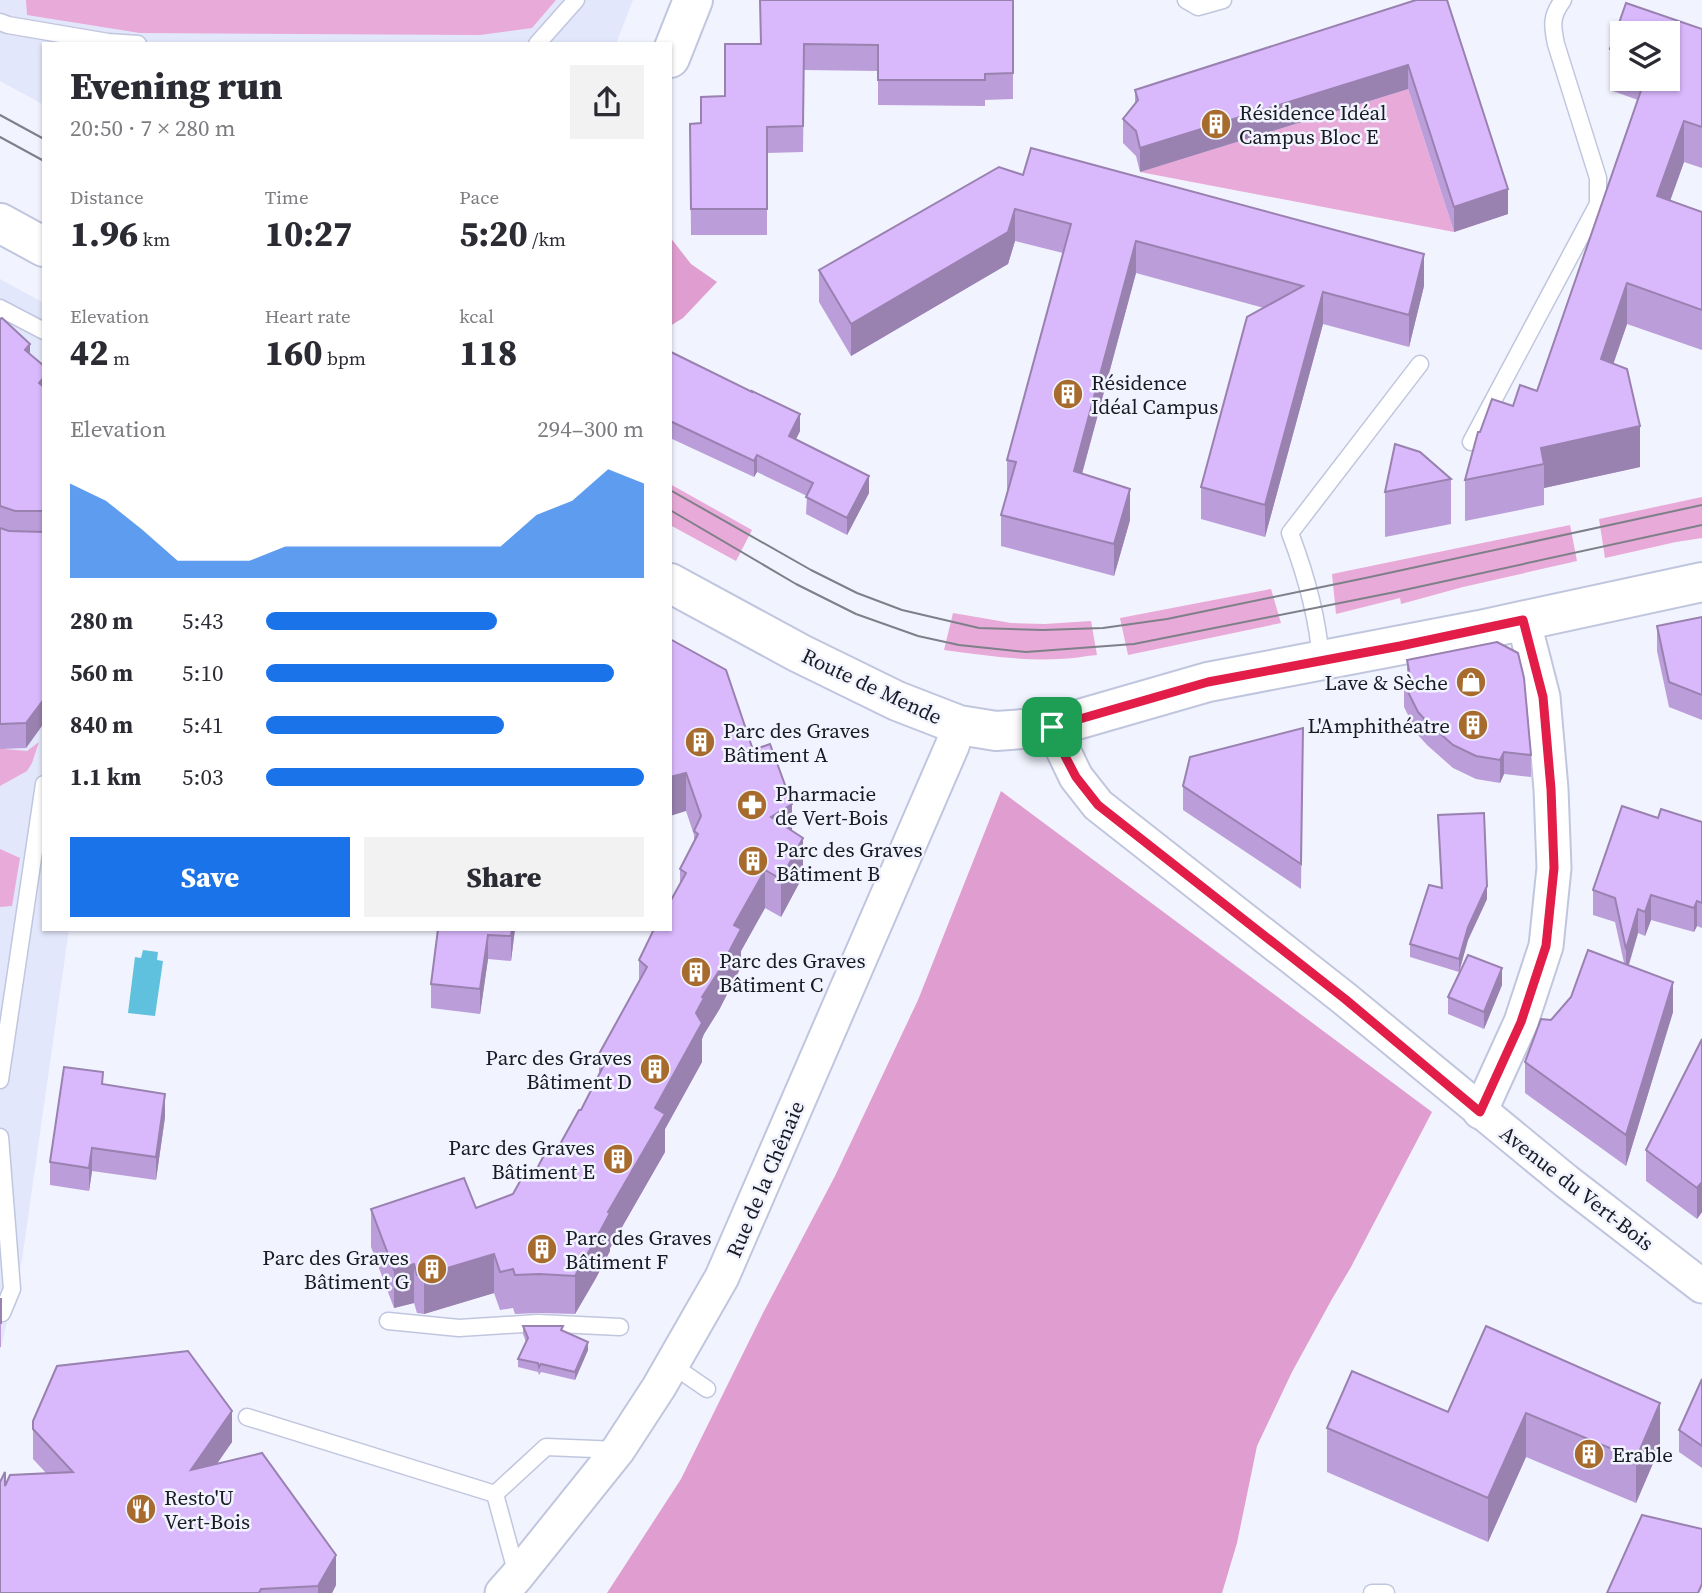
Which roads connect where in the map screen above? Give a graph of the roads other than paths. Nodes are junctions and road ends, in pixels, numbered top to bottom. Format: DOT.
graph roads {
  1 [pos="576,0"];
  2 [pos="693,0"];
  3 [pos="1186,0"];
  4 [pos="1223,0"];
  5 [pos="1563,0"];
  6 [pos="0,22"];
  7 [pos="108,42"];
  8 [pos="539,42"];
  9 [pos="672,53"];
  10 [pos="0,223"];
  11 [pos="42,246"];
  12 [pos="0,308"];
  13 [pos="42,330"];
  14 [pos="1420,364"];
  15 [pos="1471,442"];
  16 [pos="1702,582"];
  17 [pos="672,584"];
  18 [pos="1523,620"];
  19 [pos="1321,662"];
  20 [pos="959,725"];
  21 [pos="1052,727"];
  22 [pos="42,797"];
  23 [pos="0,1080"];
  24 [pos="1480,1112"];
  25 [pos="0,1137"];
  26 [pos="1702,1286"];
  27 [pos="2,1313"];
  28 [pos="388,1321"];
  29 [pos="620,1327"];
  30 [pos="672,1365"];
  31 [pos="707,1389"];
  32 [pos="247,1417"];
  33 [pos="618,1450"];
  34 [pos="495,1494"];
  35 [pos="510,1585"];
  36 [pos="1372,1593"];
  37 [pos="1386,1593"];
  1 -- 8 [label="lane"];
  2 -- 9 [label="main road"];
  3 -- 4 [label="lane"];
  5 -- 15 [label="lane"];
  6 -- 7 [label="lane"];
  10 -- 11 [label="main road"];
  12 -- 13 [label="lane"];
  14 -- 19 [label="lane"];
  16 -- 18 [label="main road, Route de Mende"];
  17 -- 20 [label="main road, Route de Mende"];
  18 -- 19 [label="main road, Route de Mende"];
  18 -- 24 [label="street"];
  19 -- 21 [label="main road, Route de Mende"];
  20 -- 21 [label="main road, Route de Mende"];
  20 -- 30 [label="street, Rue de la Chênaie"];
  21 -- 24 [label="street, Avenue du Vert-Bois"];
  22 -- 23 [label="lane"];
  24 -- 26 [label="street, Avenue du Vert-Bois"];
  25 -- 27 [label="lane"];
  28 -- 29 [label="lane"];
  30 -- 31 [label="lane"];
  30 -- 33 [label="street, Rue de la Chênaie"];
  32 -- 34 [label="lane"];
  33 -- 34 [label="lane"];
  33 -- 35 [label="street, Rue de la Chênaie"];
  34 -- 35 [label="lane"];
  36 -- 37 [label="lane"];
}
